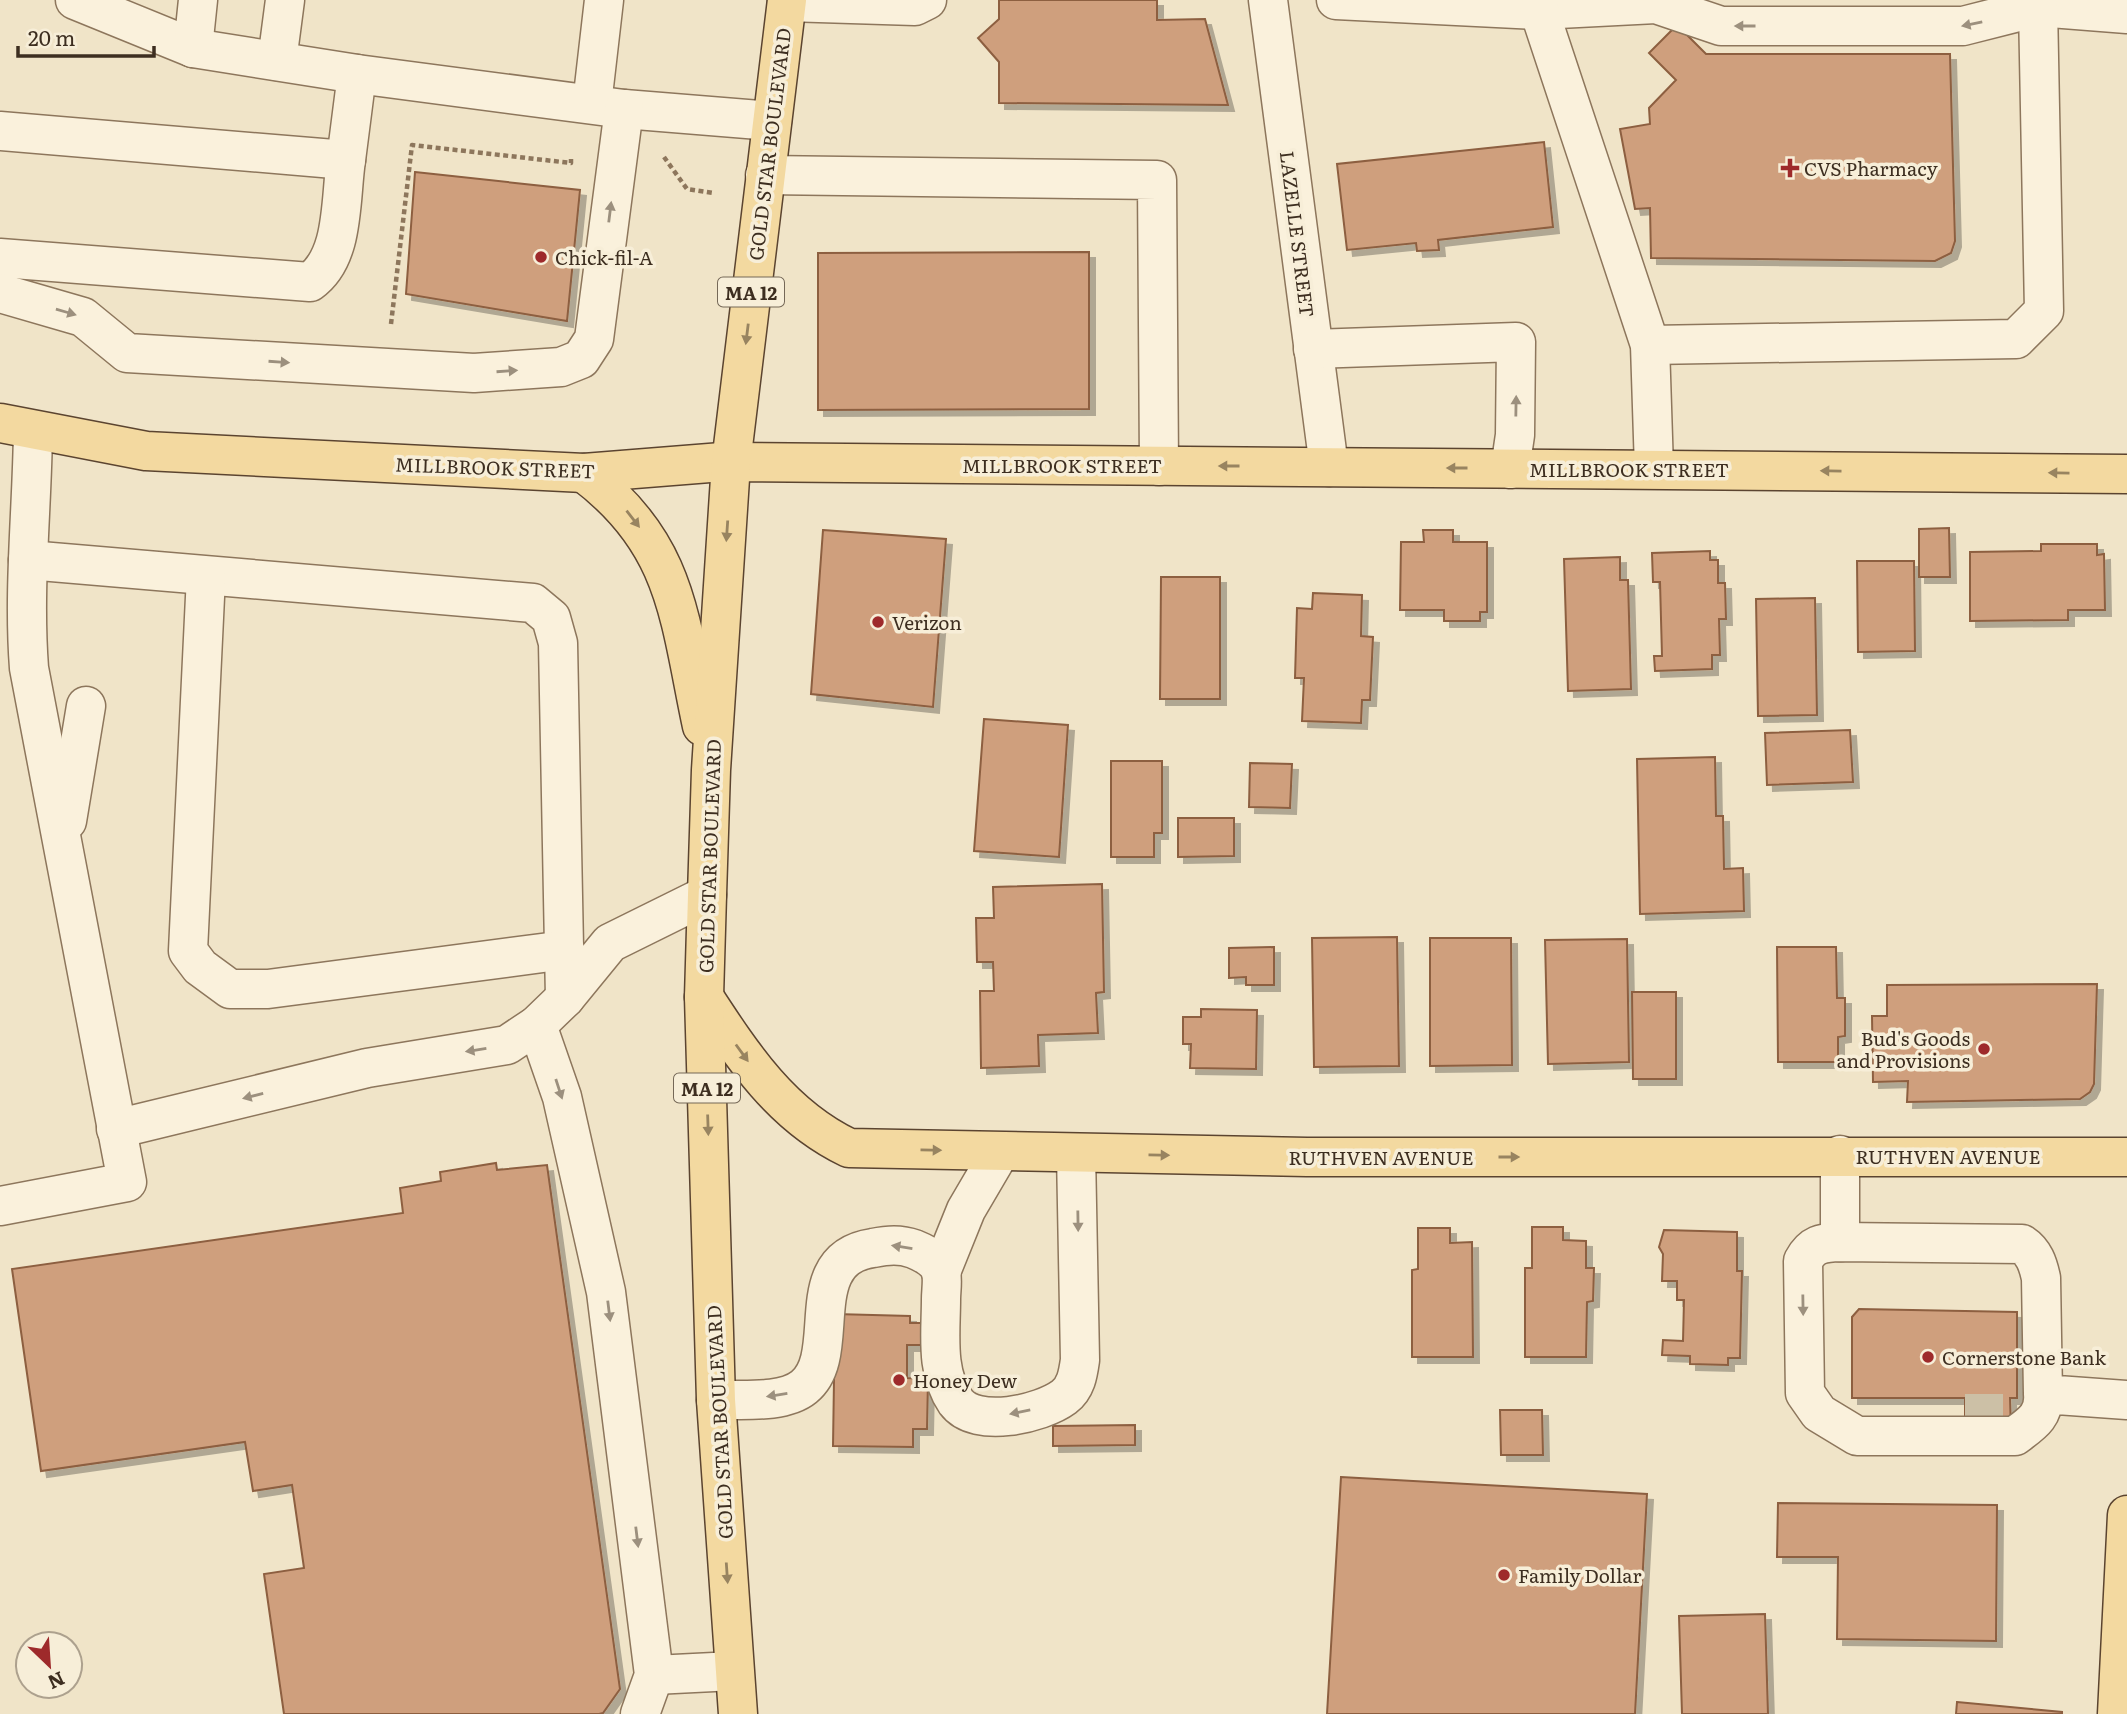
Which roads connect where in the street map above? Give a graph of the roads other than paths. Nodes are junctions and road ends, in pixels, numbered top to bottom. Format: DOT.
graph roads {
  1 [pos="75,0"];
  2 [pos="198,0"];
  3 [pos="285,0"];
  4 [pos="604,0"];
  5 [pos="1268,0"];
  6 [pos="1336,0"];
  7 [pos="787,1"];
  8 [pos="914,2"];
  9 [pos="2038,7"];
  10 [pos="1539,10"];
  11 [pos="2127,14"];
  12 [pos="193,48"];
  13 [pos="277,61"];
  14 [pos="357,74"];
  15 [pos="612,118"];
  16 [pos="772,121"];
  17 [pos="0,131"];
  18 [pos="346,160"];
  19 [pos="765,175"];
  20 [pos="0,258"];
  21 [pos="0,293"];
  22 [pos="1650,345"];
  23 [pos="1313,349"];
  24 [pos="17,427"];
  25 [pos="732,463"];
  26 [pos="1159,466"];
  27 [pos="1329,467"];
  28 [pos="1510,468"];
  29 [pos="1654,470"];
  30 [pos="584,473"];
  31 [pos="2127,474"];
  32 [pos="16,510"];
  33 [pos="28,560"];
  34 [pos="206,576"];
  35 [pos="12,614"];
  36 [pos="86,706"];
  37 [pos="711,770"];
  38 [pos="62,846"];
  39 [pos="707,895"];
  40 [pos="565,950"];
  41 [pos="704,997"];
  42 [pos="565,998"];
  43 [pos="537,1025"];
  44 [pos="116,1129"];
  45 [pos="1000,1152"];
  46 [pos="1076,1153"];
  47 [pos="1840,1155"];
  48 [pos="2127,1157"];
  49 [pos="0,1206"];
  50 [pos="1829,1242"];
  51 [pos="941,1272"];
  52 [pos="716,1400"];
  53 [pos="2127,1400"];
  54 [pos="2033,1405"];
  55 [pos="1819,1413"];
  56 [pos="1965,1413"];
  57 [pos="2127,1515"];
  58 [pos="734,1671"];
  59 [pos="654,1675"];
  60 [pos="640,1714"];
  61 [pos="738,1714"];
  62 [pos="2117,1714"];
  1 -- 12 [label="street"];
  2 -- 12 [label="street"];
  3 -- 13 [label="street"];
  4 -- 15 [label="street"];
  5 -- 23 [label="street, LAZELLE STREET"];
  6 -- 10 [label="street"];
  7 -- 8 [label="street"];
  7 -- 16 [label="main road, GOLD STAR BOULEVARD / MA 12"];
  9 -- 10 [label="street, one-way"];
  9 -- 11 [label="street"];
  9 -- 22 [label="street"];
  10 -- 22 [label="street"];
  12 -- 13 [label="street"];
  13 -- 14 [label="street"];
  14 -- 15 [label="street"];
  14 -- 18 [label="street"];
  15 -- 16 [label="street"];
  21 -- 15 [label="street, one-way"];
  16 -- 19 [label="main road, GOLD STAR BOULEVARD / MA 12"];
  17 -- 18 [label="street"];
  18 -- 20 [label="street"];
  19 -- 25 [label="main road, GOLD STAR BOULEVARD / MA 12, one-way"];
  19 -- 26 [label="street"];
  22 -- 29 [label="street"];
  23 -- 27 [label="street, LAZELLE STREET"];
  28 -- 23 [label="street, one-way"];
  24 -- 30 [label="main road, MILLBROOK STREET"];
  24 -- 32 [label="street"];
  25 -- 26 [label="main road, MILLBROOK STREET"];
  25 -- 30 [label="main road, MILLBROOK STREET"];
  25 -- 37 [label="main road, GOLD STAR BOULEVARD / MA 12, one-way"];
  27 -- 26 [label="main road, MILLBROOK STREET, one-way"];
  28 -- 27 [label="main road, MILLBROOK STREET, one-way"];
  28 -- 29 [label="main road, MILLBROOK STREET"];
  31 -- 29 [label="main road, MILLBROOK STREET, one-way"];
  30 -- 37 [label="main road, one-way"];
  32 -- 33 [label="street"];
  33 -- 34 [label="street"];
  33 -- 35 [label="street"];
  34 -- 40 [label="street"];
  34 -- 40 [label="street"];
  35 -- 38 [label="street"];
  36 -- 38 [label="street"];
  37 -- 39 [label="main road, GOLD STAR BOULEVARD / MA 12"];
  38 -- 44 [label="street"];
  39 -- 41 [label="main road, GOLD STAR BOULEVARD / MA 12"];
  39 -- 42 [label="street"];
  40 -- 42 [label="street"];
  41 -- 45 [label="main road, RUTHVEN AVENUE, one-way"];
  41 -- 52 [label="main road, GOLD STAR BOULEVARD / MA 12, one-way"];
  42 -- 43 [label="street"];
  43 -- 44 [label="street, one-way"];
  43 -- 59 [label="street, one-way"];
  44 -- 49 [label="street"];
  45 -- 46 [label="main road, RUTHVEN AVENUE"];
  45 -- 51 [label="street"];
  46 -- 47 [label="main road, RUTHVEN AVENUE, one-way"];
  46 -- 51 [label="street, one-way"];
  47 -- 48 [label="main road, RUTHVEN AVENUE"];
  47 -- 50 [label="street"];
  50 -- 54 [label="street"];
  50 -- 55 [label="street, one-way"];
  51 -- 52 [label="street, one-way"];
  52 -- 58 [label="main road, GOLD STAR BOULEVARD / MA 12, one-way"];
  53 -- 54 [label="street"];
  54 -- 55 [label="street"];
  55 -- 56 [label="street"];
  57 -- 62 [label="main road"];
  58 -- 59 [label="street"];
  58 -- 61 [label="main road, GOLD STAR BOULEVARD / MA 12"];
  59 -- 60 [label="street"];
}
